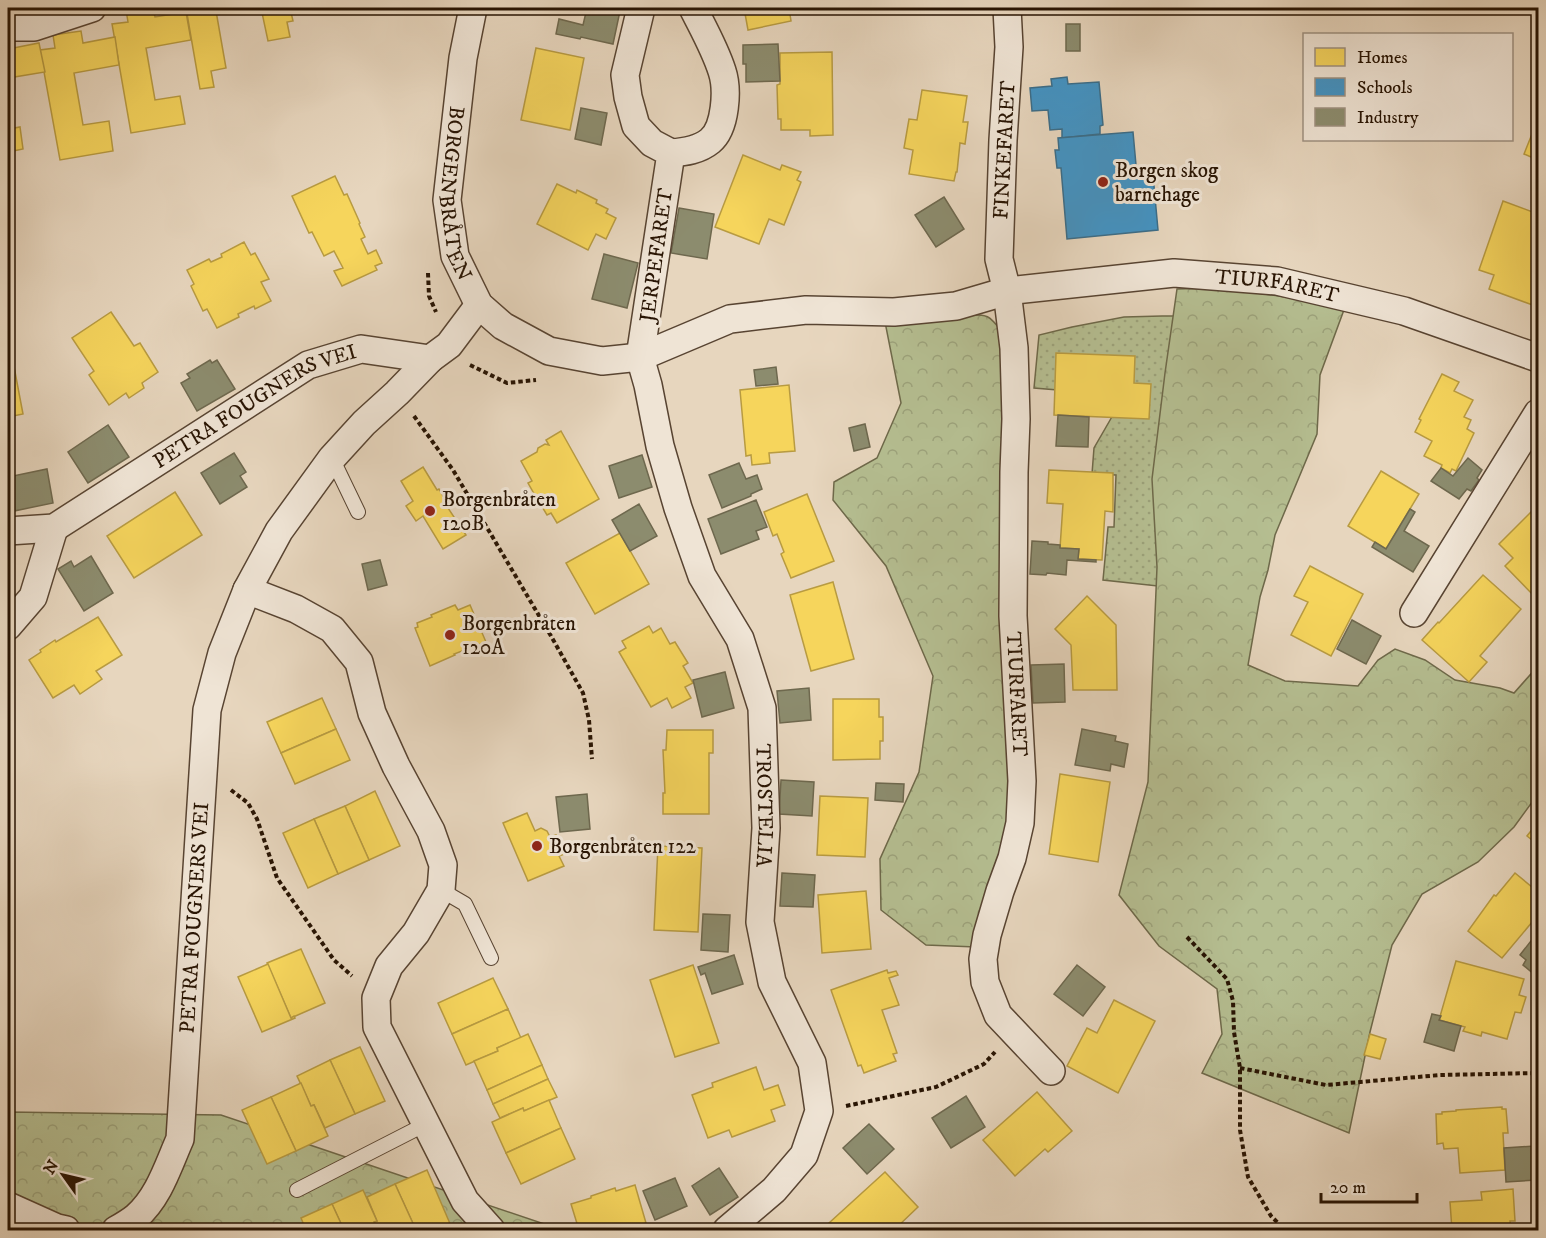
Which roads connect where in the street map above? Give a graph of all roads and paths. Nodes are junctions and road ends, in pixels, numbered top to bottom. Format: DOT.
graph roads {
  1 [pos="92,8"];
  2 [pos="473,8"];
  3 [pos="641,8"];
  4 [pos="693,8"];
  5 [pos="1007,8"];
  6 [pos="8,27"];
  7 [pos="671,153"];
  8 [pos="1007,291"];
  9 [pos="478,305"];
  10 [pos="640,357"];
  11 [pos="430,358"];
  12 [pos="1539,358"];
  13 [pos="397,393"];
  14 [pos="1539,413"];
  15 [pos="332,458"];
  16 [pos="358,512"];
  17 [pos="54,528"];
  18 [pos="8,531"];
  19 [pos="247,590"];
  20 [pos="1414,613"];
  21 [pos="8,626"];
  22 [pos="592,759"];
  23 [pos="203,781"];
  24 [pos="441,890"];
  25 [pos="1187,937"];
  26 [pos="491,958"];
  27 [pos="376,998"];
  28 [pos="1014,1032"];
  29 [pos="1240,1068"];
  30 [pos="1051,1071"];
  31 [pos="1539,1073"];
  32 [pos="819,1111"];
  33 [pos="426,1124"];
  34 [pos="297,1190"];
  35 [pos="8,1206"];
  36 [pos="66,1230"];
  37 [pos="116,1230"];
  38 [pos="491,1230"];
  39 [pos="727,1230"];
  40 [pos="1286,1230"];
  1 -- 6 [label="street"];
  2 -- 9 [label="street, BORGENBRÅTEN"];
  3 -- 7 [label="street"];
  4 -- 7 [label="street"];
  5 -- 8 [label="street, FINKEFARET"];
  7 -- 10 [label="street, JERPEFARET"];
  8 -- 10 [label="street, TIURFARET"];
  8 -- 12 [label="street, TIURFARET"];
  8 -- 28 [label="street, TIURFARET"];
  9 -- 10 [label="street, BORGENBRÅTEN"];
  9 -- 11 [label="street, BORGENBRÅTEN"];
  10 -- 32 [label="street, TROSTELIA"];
  11 -- 13 [label="street, PETRA FOUGNERS VEI"];
  11 -- 17 [label="street, PETRA FOUGNERS VEI"];
  13 -- 15 [label="street, PETRA FOUGNERS VEI"];
  13 -- 22 [label="path"];
  14 -- 20 [label="street"];
  15 -- 16 [label="lane"];
  15 -- 19 [label="street, PETRA FOUGNERS VEI"];
  17 -- 18 [label="street, PETRA FOUGNERS VEI"];
  17 -- 21 [label="street"];
  19 -- 23 [label="street, PETRA FOUGNERS VEI"];
  19 -- 24 [label="street"];
  23 -- 27 [label="path"];
  23 -- 37 [label="street, PETRA FOUGNERS VEI"];
  24 -- 26 [label="lane"];
  24 -- 27 [label="street"];
  25 -- 29 [label="path"];
  27 -- 33 [label="street"];
  28 -- 30 [label="street, TIURFARET"];
  28 -- 32 [label="path"];
  29 -- 31 [label="path"];
  29 -- 40 [label="path"];
  32 -- 39 [label="street, TROSTELIA"];
  33 -- 34 [label="lane"];
  33 -- 38 [label="street"];
  35 -- 36 [label="street"];
}
